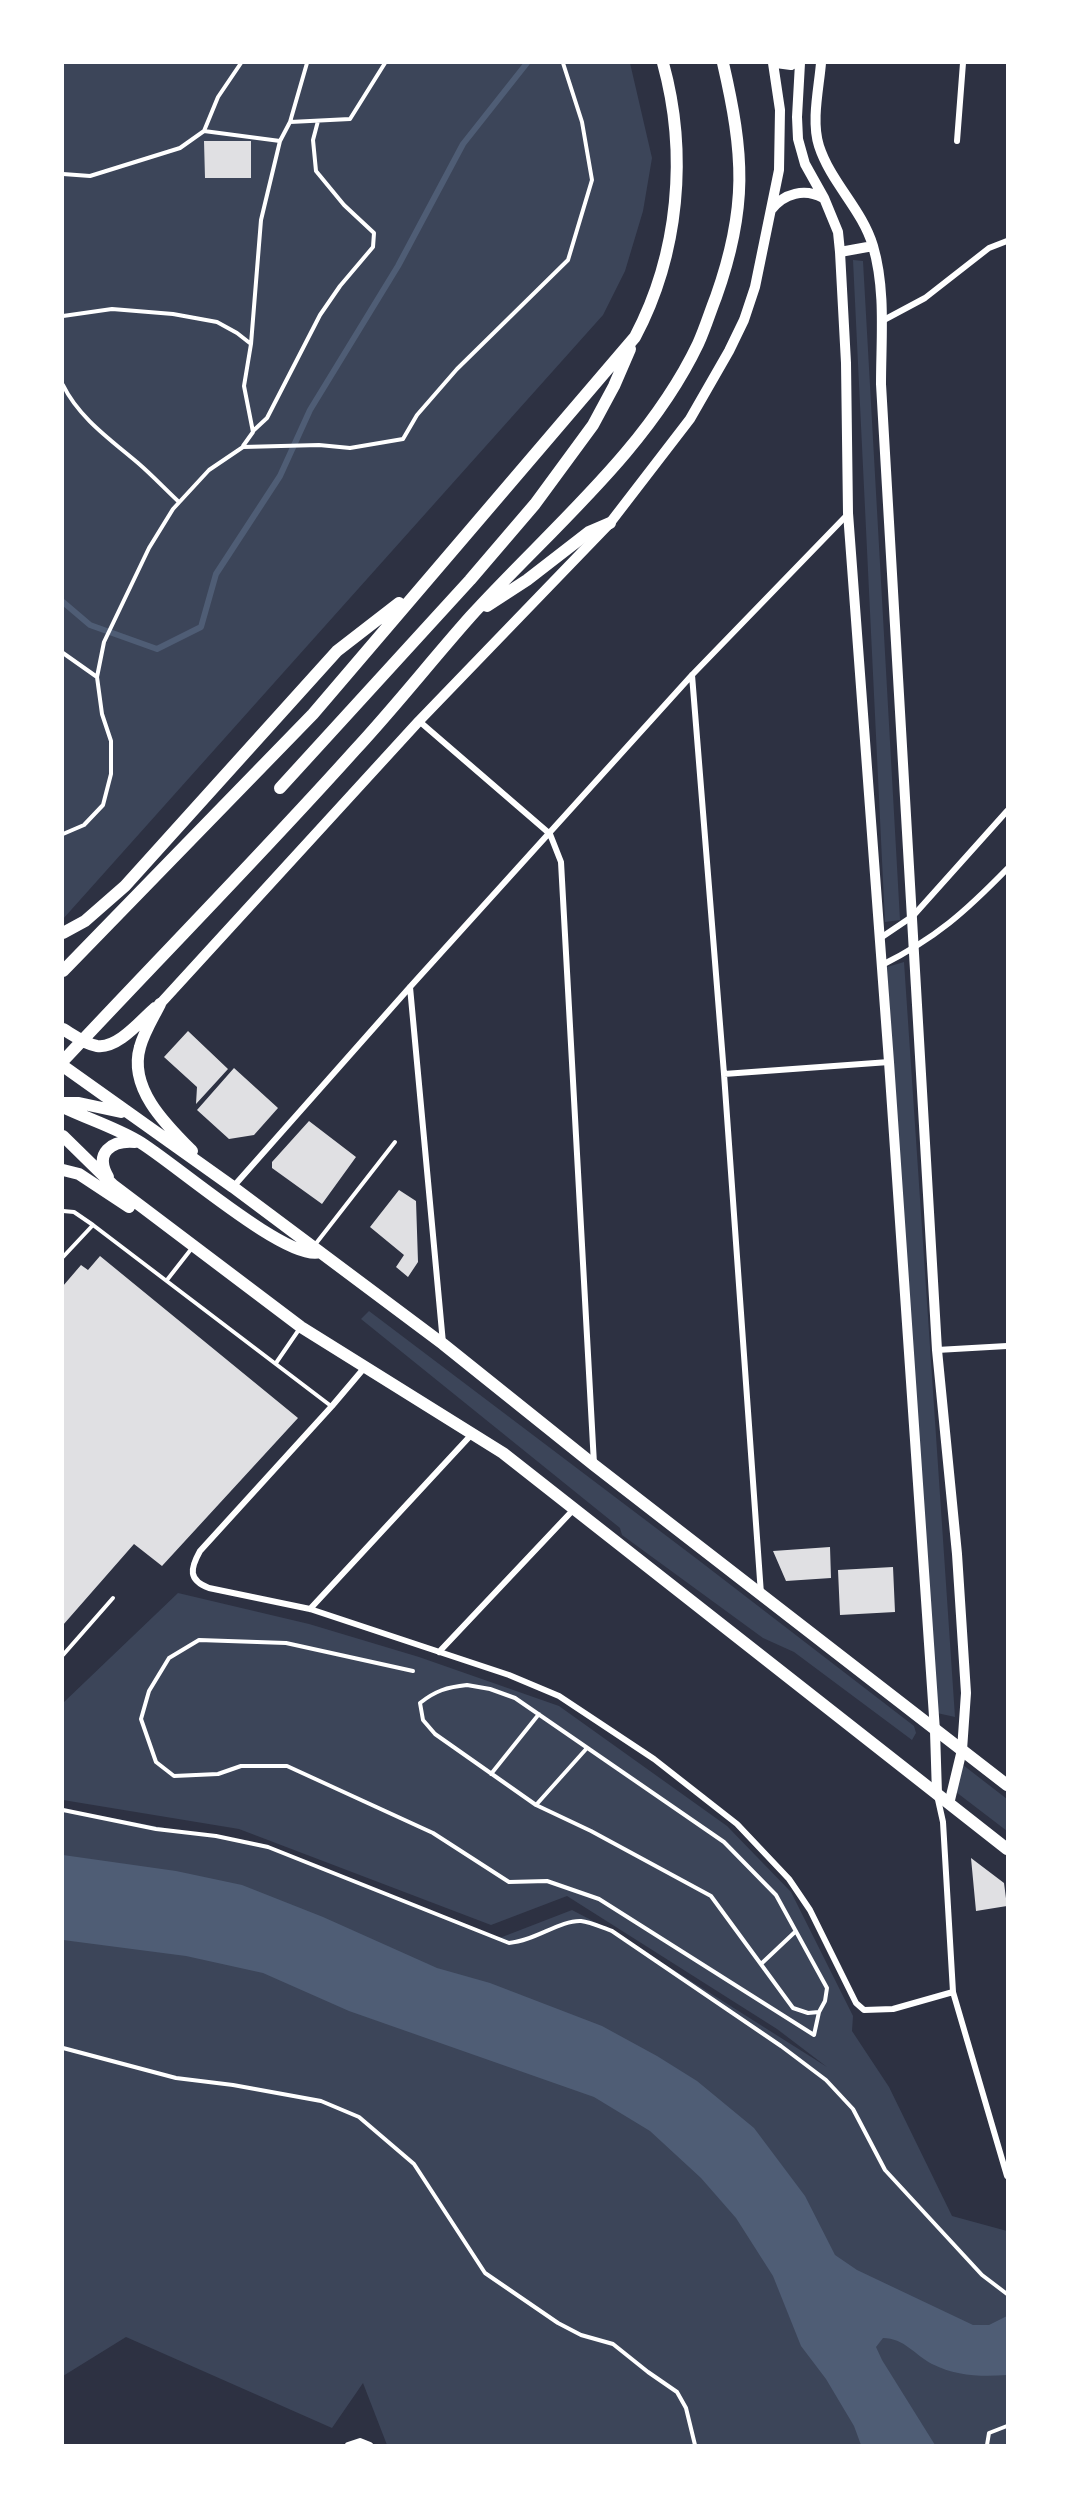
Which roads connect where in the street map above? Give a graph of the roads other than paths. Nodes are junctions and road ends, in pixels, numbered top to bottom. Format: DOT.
graph roads {
  1 [pos="663,63"];
  2 [pos="723,63"];
  3 [pos="774,63"];
  4 [pos="795,63"];
  5 [pos="800,63"];
  6 [pos="821,63"];
  7 [pos="963,63"];
  8 [pos="957,141"];
  9 [pos="824,198"];
  10 [pos="771,210"];
  11 [pos="1007,241"];
  12 [pos="873,246"];
  13 [pos="840,252"];
  14 [pos="882,321"];
  15 [pos="635,337"];
  16 [pos="848,513"];
  17 [pos="610,523"];
  18 [pos="417,590"];
  19 [pos="471,617"];
  20 [pos="692,675"];
  21 [pos="419,722"];
  22 [pos="280,788"];
  23 [pos="1007,811"];
  24 [pos="550,834"];
  25 [pos="1007,869"];
  26 [pos="913,916"];
  27 [pos="64,933"];
  28 [pos="879,939"];
  29 [pos="915,949"];
  30 [pos="881,966"];
  31 [pos="63,971"];
  32 [pos="410,987"];
  33 [pos="160,1004"];
  34 [pos="63,1029"];
  35 [pos="890,1062"];
  36 [pos="65,1066"];
  37 [pos="724,1074"];
  38 [pos="63,1105"];
  39 [pos="128,1114"];
  40 [pos="63,1136"];
  41 [pos="139,1142"];
  42 [pos="395,1142"];
  43 [pos="63,1170"];
  44 [pos="212,1172"];
  45 [pos="113,1185"];
  46 [pos="233,1186"];
  47 [pos="63,1211"];
  48 [pos="93,1225"];
  49 [pos="174,1232"];
  50 [pos="193,1248"];
  51 [pos="317,1249"];
  52 [pos="63,1257"];
  53 [pos="167,1280"];
  54 [pos="300,1327"];
  55 [pos="443,1344"];
  56 [pos="1007,1346"];
  57 [pos="937,1350"];
  58 [pos="276,1364"];
  59 [pos="365,1367"];
  60 [pos="332,1406"];
  61 [pos="472,1434"];
  62 [pos="594,1465"];
  63 [pos="574,1509"];
  64 [pos="760,1595"];
  65 [pos="113,1598"];
  66 [pos="310,1609"];
  67 [pos="69,1648"];
  68 [pos="63,1650"];
  69 [pos="439,1652"];
  70 [pos="63,1655"];
  71 [pos="935,1731"];
  72 [pos="962,1750"];
  73 [pos="1007,1785"];
  74 [pos="937,1794"];
  75 [pos="950,1804"];
  76 [pos="943,1822"];
  77 [pos="1007,1849"];
  78 [pos="953,1992"];
  79 [pos="1007,2176"];
  80 [pos="348,2445"];
  81 [pos="370,2445"];
  1 -- 15 [label="main road"];
  2 -- 19 [label="main road"];
  3 -- 4 [label="street"];
  3 -- 10 [label="street"];
  5 -- 9 [label="street"];
  6 -- 12 [label="street"];
  7 -- 8 [label="street"];
  9 -- 10 [label="street"];
  9 -- 13 [label="street"];
  10 -- 17 [label="street"];
  11 -- 14 [label="street"];
  12 -- 13 [label="street"];
  12 -- 14 [label="street"];
  13 -- 16 [label="street"];
  14 -- 26 [label="street"];
  15 -- 18 [label="main road"];
  15 -- 22 [label="main road"];
  16 -- 20 [label="street"];
  16 -- 28 [label="street"];
  17 -- 19 [label="main road"];
  17 -- 21 [label="street"];
  18 -- 27 [label="main road"];
  18 -- 31 [label="main road"];
  19 -- 36 [label="main road"];
  20 -- 24 [label="street"];
  20 -- 37 [label="street"];
  21 -- 24 [label="street"];
  21 -- 33 [label="street"];
  23 -- 26 [label="street"];
  24 -- 32 [label="street"];
  24 -- 62 [label="street"];
  25 -- 29 [label="street"];
  26 -- 28 [label="street"];
  26 -- 29 [label="street"];
  28 -- 30 [label="street"];
  29 -- 30 [label="street"];
  29 -- 57 [label="street"];
  30 -- 35 [label="street"];
  32 -- 46 [label="street"];
  32 -- 55 [label="street"];
  33 -- 34 [label="main road"];
  33 -- 44 [label="main road"];
  35 -- 37 [label="street"];
  35 -- 71 [label="street"];
  36 -- 39 [label="main road"];
  37 -- 64 [label="street"];
  38 -- 39 [label="main road"];
  38 -- 41 [label="main road"];
  39 -- 44 [label="main road"];
  40 -- 45 [label="main road"];
  41 -- 45 [label="main road"];
  41 -- 51 [label="main road"];
  42 -- 51 [label="lane"];
  43 -- 49 [label="main road"];
  44 -- 46 [label="main road"];
  45 -- 49 [label="main road"];
  46 -- 51 [label="main road"];
  47 -- 48 [label="lane"];
  48 -- 52 [label="lane"];
  48 -- 53 [label="lane"];
  49 -- 50 [label="main road"];
  50 -- 53 [label="lane"];
  50 -- 54 [label="main road"];
  51 -- 55 [label="main road"];
  53 -- 58 [label="lane"];
  54 -- 58 [label="lane"];
  54 -- 59 [label="main road"];
  55 -- 62 [label="main road"];
  56 -- 57 [label="street"];
  57 -- 72 [label="street"];
  58 -- 60 [label="lane"];
  59 -- 60 [label="street"];
  59 -- 61 [label="main road"];
  60 -- 66 [label="street"];
  61 -- 63 [label="main road"];
  61 -- 66 [label="street"];
  62 -- 64 [label="main road"];
  63 -- 69 [label="street"];
  63 -- 74 [label="main road"];
  64 -- 71 [label="main road"];
  65 -- 67 [label="lane"];
  66 -- 69 [label="street"];
  67 -- 68 [label="lane"];
  67 -- 70 [label="lane"];
  69 -- 78 [label="street"];
  71 -- 72 [label="main road"];
  71 -- 74 [label="street"];
  72 -- 73 [label="main road"];
  72 -- 75 [label="street"];
  74 -- 75 [label="main road"];
  74 -- 76 [label="street"];
  75 -- 76 [label="street"];
  75 -- 77 [label="main road"];
  76 -- 78 [label="street"];
  78 -- 79 [label="street"];
  80 -- 81 [label="street"];
}
